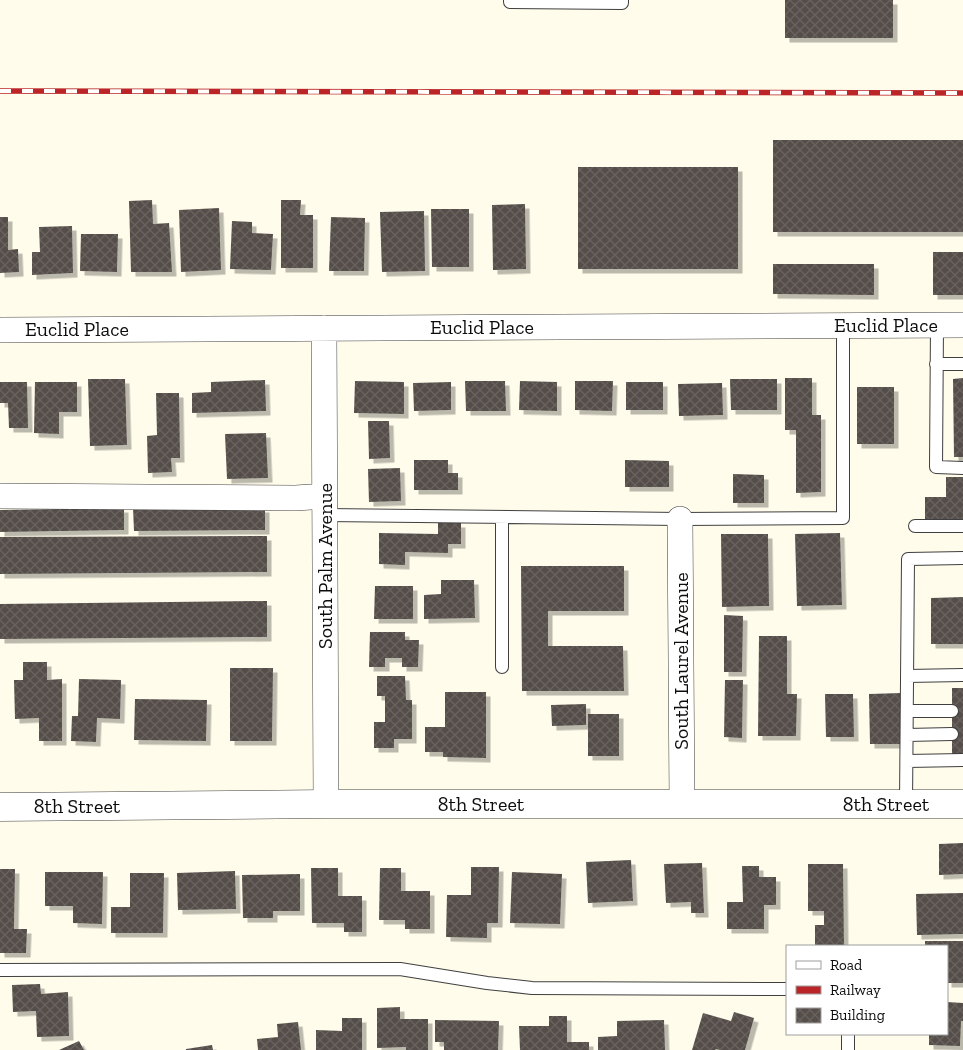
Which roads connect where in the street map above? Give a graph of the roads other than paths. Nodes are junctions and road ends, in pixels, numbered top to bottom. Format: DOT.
graph roads {
  1 [pos="510,0"];
  2 [pos="622,0"];
  3 [pos="844,325"];
  4 [pos="937,325"];
  5 [pos="963,325"];
  6 [pos="324,328"];
  7 [pos="0,330"];
  8 [pos="936,364"];
  9 [pos="963,364"];
  10 [pos="963,468"];
  11 [pos="0,496"];
  12 [pos="324,505"];
  13 [pos="502,517"];
  14 [pos="680,519"];
  15 [pos="915,526"];
  16 [pos="963,526"];
  17 [pos="963,558"];
  18 [pos="502,666"];
  19 [pos="963,675"];
  20 [pos="907,676"];
  21 [pos="907,711"];
  22 [pos="952,711"];
  23 [pos="952,734"];
  24 [pos="907,735"];
  25 [pos="963,760"];
  26 [pos="907,761"];
  27 [pos="326,804"];
  28 [pos="682,804"];
  29 [pos="906,804"];
  30 [pos="963,804"];
  31 [pos="0,807"];
  32 [pos="0,970"];
  33 [pos="786,989"];
  34 [pos="848,1035"];
  35 [pos="848,1050"];
  1 -- 2 [label="lane"];
  3 -- 4 [label="street, Euclid Place"];
  3 -- 6 [label="street, Euclid Place"];
  3 -- 14 [label="lane"];
  4 -- 5 [label="street, Euclid Place"];
  4 -- 8 [label="lane"];
  6 -- 7 [label="street, Euclid Place"];
  6 -- 12 [label="street, South Palm Avenue"];
  8 -- 9 [label="lane"];
  8 -- 10 [label="lane"];
  11 -- 12 [label="street"];
  12 -- 13 [label="lane"];
  12 -- 27 [label="street, South Palm Avenue"];
  13 -- 14 [label="lane"];
  13 -- 18 [label="lane"];
  14 -- 28 [label="street, South Laurel Avenue"];
  15 -- 16 [label="lane"];
  17 -- 20 [label="lane"];
  19 -- 20 [label="lane"];
  20 -- 21 [label="lane"];
  21 -- 22 [label="lane"];
  21 -- 24 [label="lane"];
  23 -- 24 [label="lane"];
  24 -- 26 [label="lane"];
  25 -- 26 [label="lane"];
  26 -- 29 [label="lane"];
  27 -- 28 [label="street, 8th Street"];
  27 -- 31 [label="street, 8th Street"];
  28 -- 29 [label="street, 8th Street"];
  29 -- 30 [label="street, 8th Street"];
  32 -- 33 [label="lane"];
  34 -- 35 [label="lane"];
}
